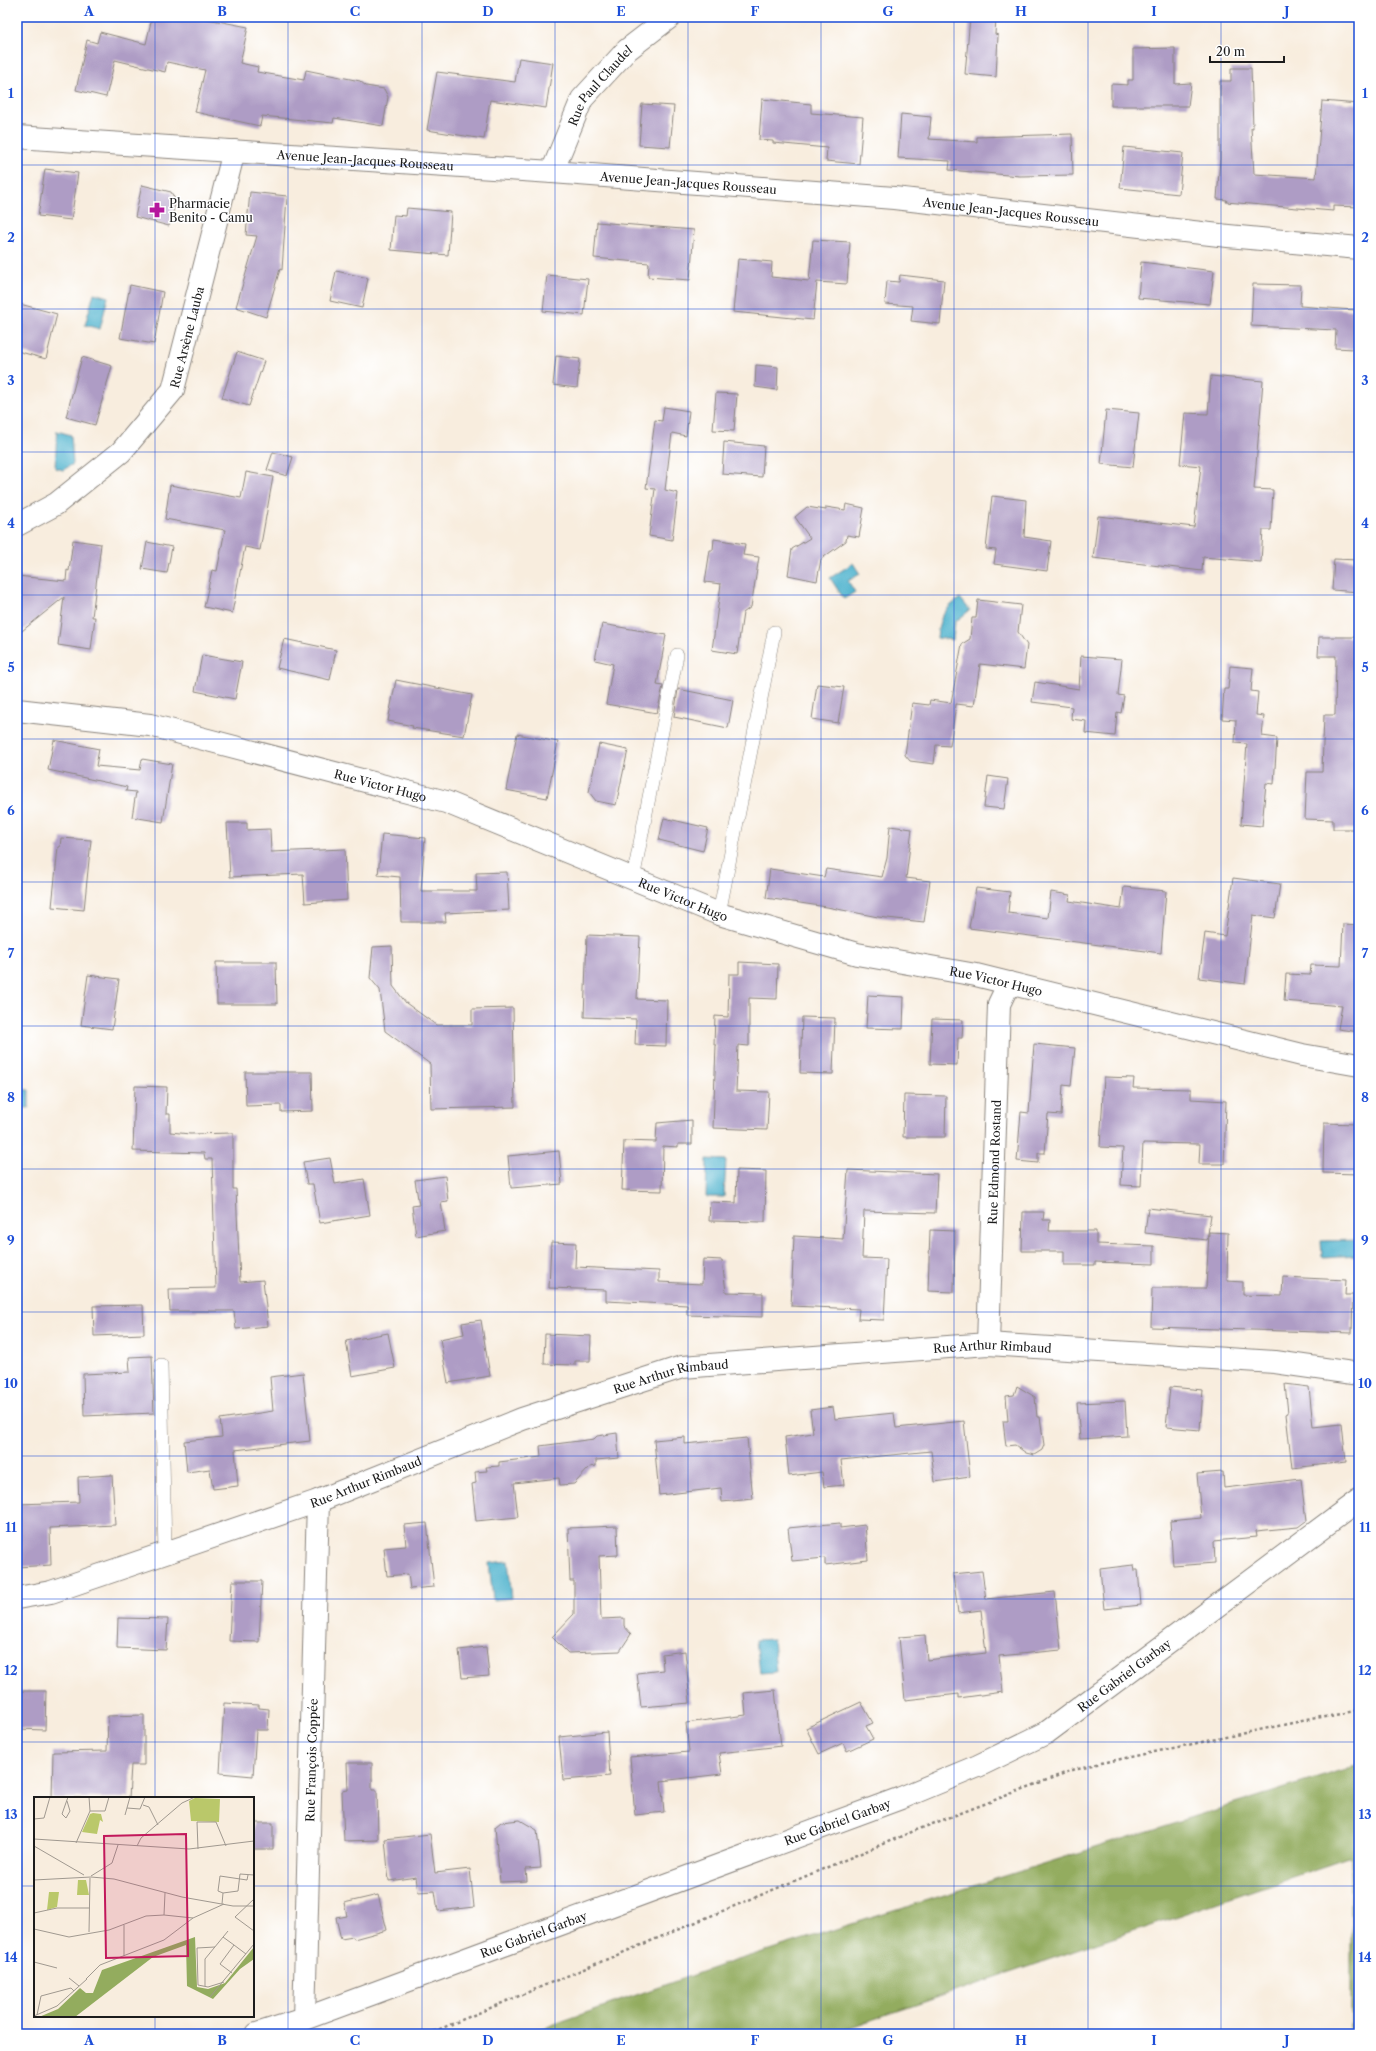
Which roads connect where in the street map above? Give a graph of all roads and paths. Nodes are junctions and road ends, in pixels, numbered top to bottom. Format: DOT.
graph roads {
  1 [pos="670,17"];
  2 [pos="17,137"];
  3 [pos="234,151"];
  4 [pos="552,172"];
  5 [pos="1359,248"];
  6 [pos="17,525"];
  7 [pos="774,632"];
  8 [pos="677,655"];
  9 [pos="17,710"];
  10 [pos="633,879"];
  11 [pos="719,914"];
  12 [pos="1009,983"];
  13 [pos="1359,1065"];
  14 [pos="988,1344"];
  15 [pos="160,1365"];
  16 [pos="1359,1374"];
  17 [pos="1359,1500"];
  18 [pos="318,1501"];
  19 [pos="165,1553"];
  20 [pos="17,1598"];
  21 [pos="1359,1710"];
  22 [pos="304,2019"];
  23 [pos="257,2034"];
  24 [pos="428,2034"];
  1 -- 4 [label="street, Rue Paul Claudel"];
  2 -- 3 [label="street, Avenue Jean-Jacques Rousseau"];
  3 -- 4 [label="street, Avenue Jean-Jacques Rousseau"];
  3 -- 6 [label="street, Rue Arsène Lauba"];
  4 -- 5 [label="street, Avenue Jean-Jacques Rousseau"];
  7 -- 11 [label="lane"];
  8 -- 10 [label="lane"];
  9 -- 10 [label="street, Rue Victor Hugo"];
  10 -- 11 [label="street, Rue Victor Hugo"];
  11 -- 12 [label="street, Rue Victor Hugo"];
  12 -- 13 [label="street, Rue Victor Hugo"];
  12 -- 14 [label="street, Rue Edmond Rostand"];
  14 -- 16 [label="street, Rue Arthur Rimbaud"];
  14 -- 18 [label="street, Rue Arthur Rimbaud"];
  15 -- 19 [label="lane"];
  17 -- 22 [label="street, Rue Gabriel Garbay"];
  18 -- 19 [label="street, Rue Arthur Rimbaud"];
  18 -- 22 [label="street, Rue François Coppée"];
  19 -- 20 [label="street, Rue Arthur Rimbaud"];
  21 -- 24 [label="path"];
  22 -- 23 [label="street, Rue Gabriel Garbay"];
}
